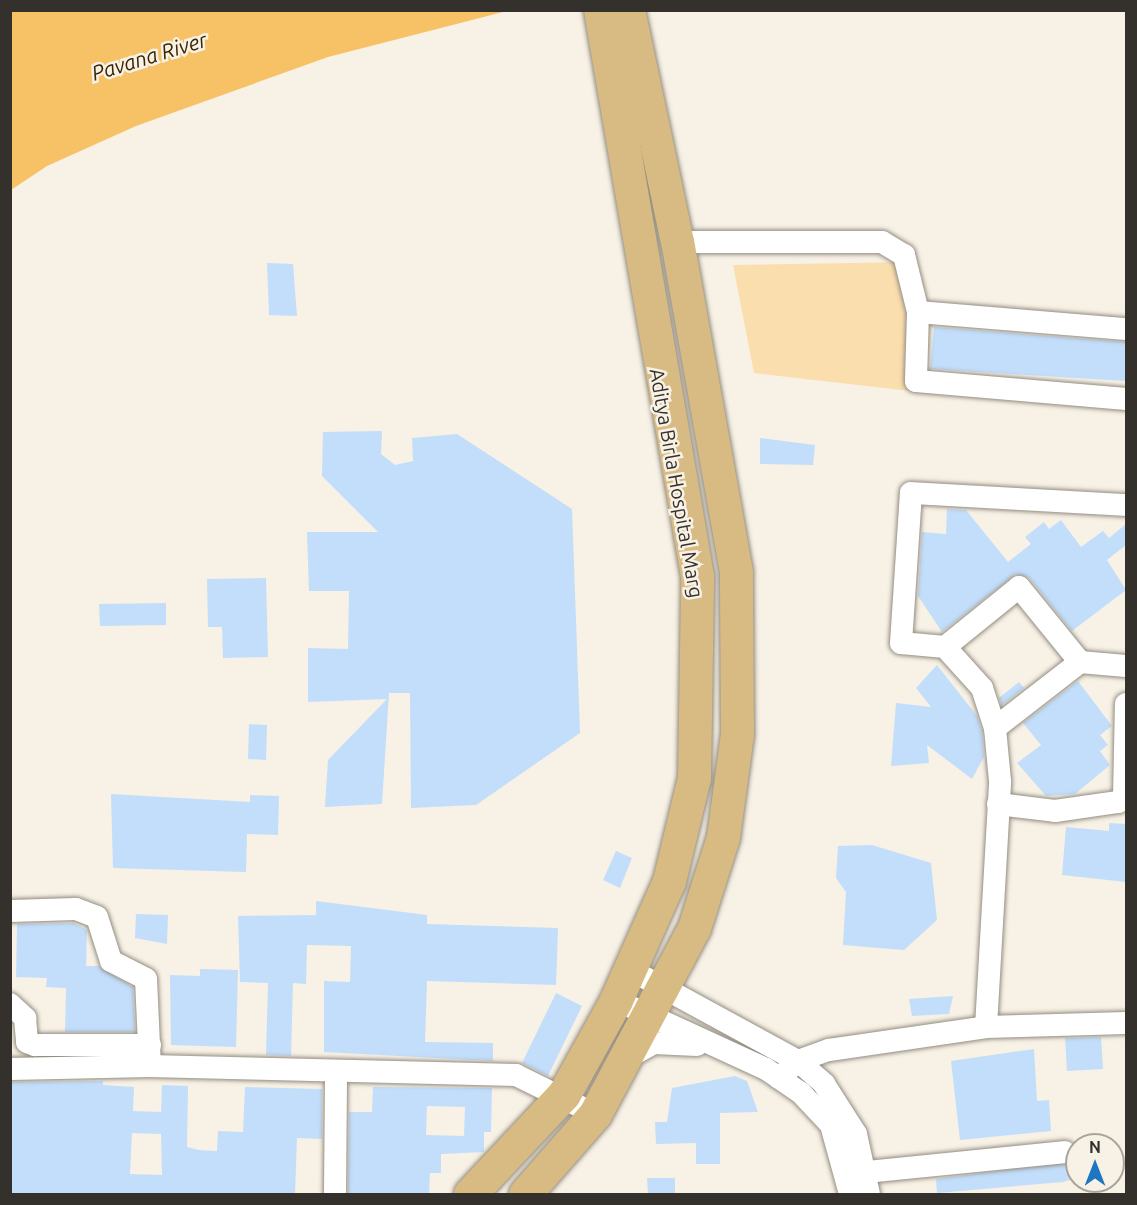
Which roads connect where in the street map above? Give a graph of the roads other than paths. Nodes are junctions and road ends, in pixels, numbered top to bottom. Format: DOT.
graph roads {
  1 [pos="618,35"];
  2 [pos="677,242"];
  3 [pos="918,312"];
  4 [pos="1126,329"];
  5 [pos="1126,399"];
  6 [pos="1126,505"];
  7 [pos="945,647"];
  8 [pos="1080,662"];
  9 [pos="1126,666"];
  10 [pos="1126,704"];
  11 [pos="995,728"];
  12 [pos="998,804"];
  13 [pos="10,911"];
  14 [pos="629,969"];
  15 [pos="662,984"];
  16 [pos="616,999"];
  17 [pos="10,1004"];
  18 [pos="649,1016"];
  19 [pos="1126,1023"];
  20 [pos="986,1027"];
  21 [pos="720,1048"];
  22 [pos="150,1055"];
  23 [pos="627,1058"];
  24 [pos="798,1061"];
  25 [pos="10,1069"];
  26 [pos="336,1072"];
  27 [pos="779,1078"];
  28 [pos="564,1094"];
  29 [pos="595,1114"];
  30 [pos="1065,1152"];
  31 [pos="867,1184"];
  32 [pos="335,1194"];
  33 [pos="470,1194"];
  34 [pos="525,1194"];
  35 [pos="850,1194"];
  1 -- 2 [label="main road, Aditya Birla Hospital Marg"];
  1 -- 14 [label="main road, Aditya Birla Hospital Marg"];
  2 -- 3 [label="street"];
  2 -- 15 [label="main road, Aditya Birla Hospital Marg"];
  3 -- 4 [label="street"];
  3 -- 5 [label="street"];
  6 -- 7 [label="street"];
  7 -- 8 [label="street"];
  7 -- 11 [label="street"];
  8 -- 9 [label="street"];
  8 -- 11 [label="street"];
  10 -- 12 [label="street"];
  11 -- 12 [label="street"];
  12 -- 20 [label="street"];
  13 -- 22 [label="street"];
  14 -- 15 [label="street"];
  14 -- 16 [label="main road, Aditya Birla Hospital Marg"];
  15 -- 18 [label="main road, Aditya Birla Hospital Marg"];
  15 -- 24 [label="street"];
  16 -- 18 [label="street"];
  16 -- 28 [label="main road, Aditya Birla Hospital Marg"];
  17 -- 22 [label="street"];
  18 -- 21 [label="street"];
  18 -- 23 [label="main road, Aditya Birla Hospital Marg"];
  19 -- 20 [label="street"];
  20 -- 24 [label="street"];
  21 -- 23 [label="street"];
  21 -- 27 [label="street"];
  22 -- 25 [label="street"];
  22 -- 26 [label="street"];
  23 -- 29 [label="main road, Aditya Birla Hospital Marg"];
  24 -- 27 [label="street"];
  24 -- 31 [label="street"];
  26 -- 28 [label="street"];
  26 -- 32 [label="street"];
  27 -- 35 [label="street"];
  28 -- 29 [label="street"];
  28 -- 33 [label="main road, Aditya Birla Hospital Marg"];
  29 -- 34 [label="main road, Aditya Birla Hospital Marg"];
  30 -- 31 [label="street"];
}
